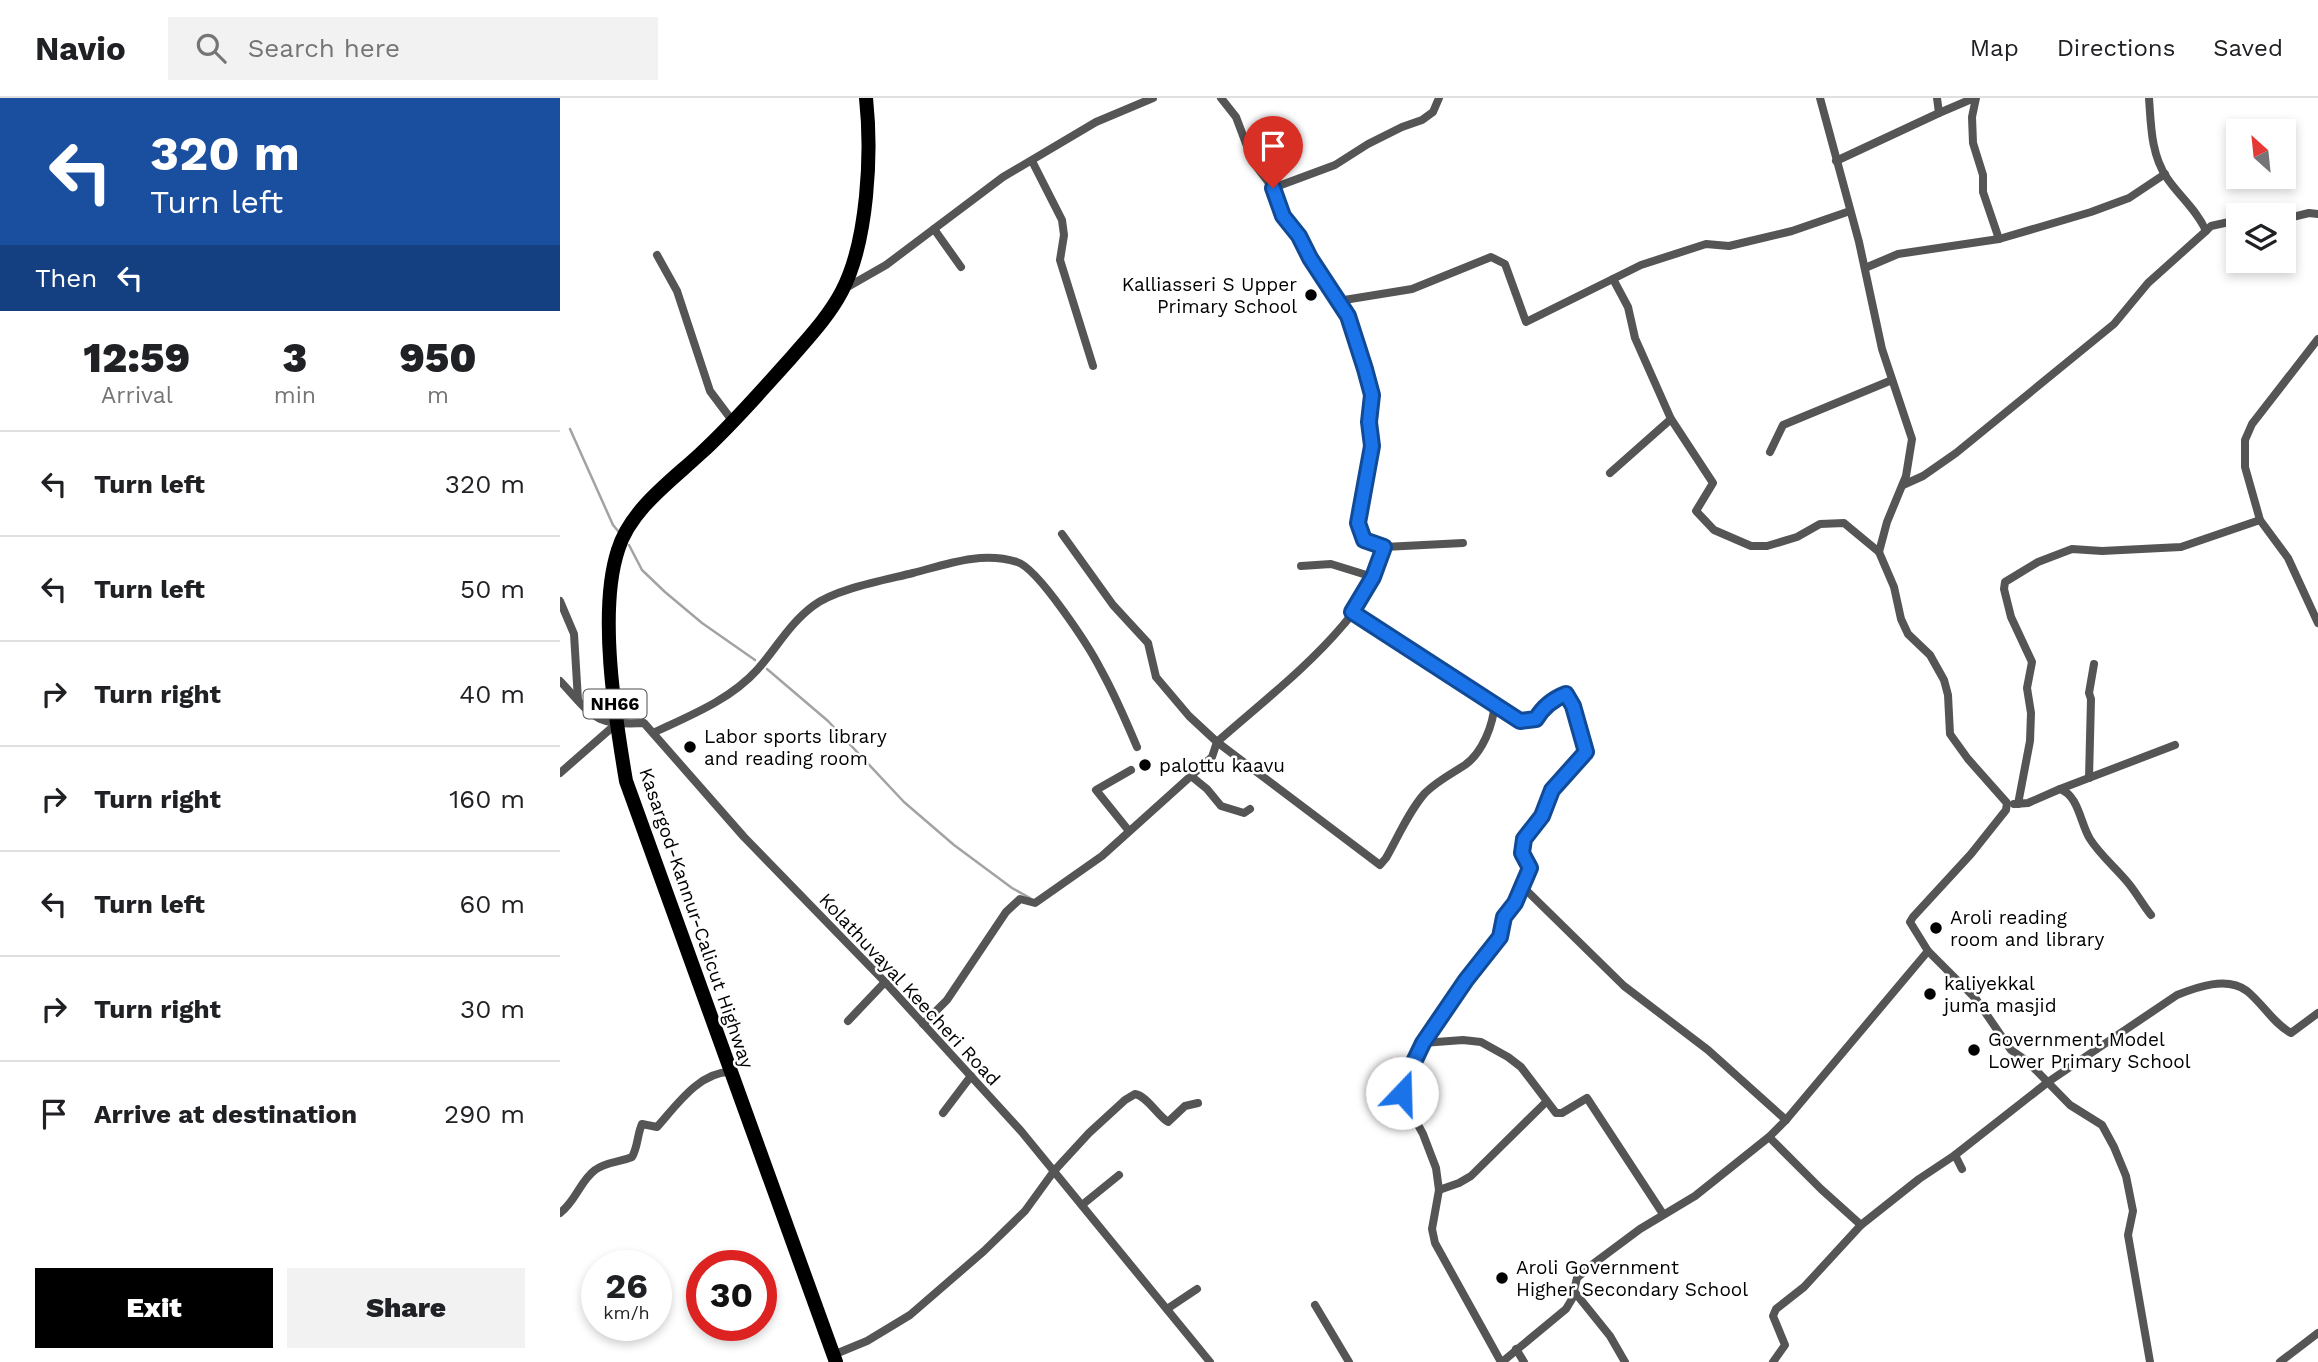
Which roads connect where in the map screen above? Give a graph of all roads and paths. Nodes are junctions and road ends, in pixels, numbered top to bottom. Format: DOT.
graph roads {
  1 [pos="866,98"];
  2 [pos="1153,98"];
  3 [pos="1221,98"];
  4 [pos="1439,98"];
  5 [pos="1820,98"];
  6 [pos="1937,98"];
  7 [pos="1975,98"];
  8 [pos="2149,98"];
  9 [pos="1940,113"];
  10 [pos="1031,161"];
  11 [pos="1836,161"];
  12 [pos="2165,174"];
  13 [pos="1273,188"];
  14 [pos="1850,211"];
  15 [pos="2318,214"];
  16 [pos="2296,216"];
  17 [pos="2226,223"];
  18 [pos="933,229"];
  19 [pos="2206,230"];
  20 [pos="1999,239"];
  21 [pos="657,255"];
  22 [pos="961,267"];
  23 [pos="1865,268"];
  24 [pos="1613,279"];
  25 [pos="843,289"];
  26 [pos="1338,301"];
  27 [pos="2318,339"];
  28 [pos="1093,366"];
  29 [pos="1892,380"];
  30 [pos="1671,419"];
  31 [pos="734,423"];
  32 [pos="1770,452"];
  33 [pos="1610,472"];
  34 [pos="1903,485"];
  35 [pos="2260,520"];
  36 [pos="1062,534"];
  37 [pos="1463,543"];
  38 [pos="1384,547"];
  39 [pos="1880,552"];
  40 [pos="1301,566"];
  41 [pos="1373,577"];
  42 [pos="560,601"];
  43 [pos="1352,612"];
  44 [pos="2318,623"];
  45 [pos="2094,663"];
  46 [pos="560,681"];
  47 [pos="578,700"];
  48 [pos="1495,703"];
  49 [pos="616,724"];
  50 [pos="653,733"];
  51 [pos="1217,743"];
  52 [pos="2175,745"];
  53 [pos="1137,747"];
  54 [pos="1131,771"];
  55 [pos="560,773"];
  56 [pos="1191,776"];
  57 [pos="2089,778"];
  58 [pos="2060,789"];
  59 [pos="2007,803"];
  60 [pos="2018,804"];
  61 [pos="1251,809"];
  62 [pos="1129,831"];
  63 [pos="1522,886"];
  64 [pos="2151,915"];
  65 [pos="1928,951"];
  66 [pos="885,982"];
  67 [pos="2318,1013"];
  68 [pos="848,1021"];
  69 [pos="923,1024"];
  70 [pos="1423,1043"];
  71 [pos="730,1072"];
  72 [pos="971,1076"];
  73 [pos="2048,1083"];
  74 [pos="1546,1102"];
  75 [pos="1198,1103"];
  76 [pos="943,1114"];
  77 [pos="1786,1120"];
  78 [pos="1769,1136"];
  79 [pos="1955,1155"];
  80 [pos="1962,1169"];
  81 [pos="1054,1171"];
  82 [pos="1119,1175"];
  83 [pos="1438,1190"];
  84 [pos="1082,1205"];
  85 [pos="560,1213"];
  86 [pos="1663,1214"];
  87 [pos="1861,1225"];
  88 [pos="1197,1289"];
  89 [pos="1573,1290"];
  90 [pos="1315,1305"];
  91 [pos="1167,1309"];
  92 [pos="2318,1334"];
  93 [pos="1516,1349"];
  94 [pos="834,1359"];
  95 [pos="1210,1362"];
  96 [pos="1349,1362"];
  97 [pos="1502,1362"];
  98 [pos="1524,1362"];
  99 [pos="1625,1362"];
  100 [pos="1773,1362"];
  101 [pos="2150,1362"];
  102 [pos="2280,1362"];
  1 -- 25 [label="highway, Kasargod-Kannur-Calicut Highway / NH66"];
  2 -- 10 [label="street"];
  3 -- 13 [label="street"];
  4 -- 13 [label="street"];
  5 -- 11 [label="street"];
  6 -- 9 [label="street"];
  7 -- 9 [label="street"];
  7 -- 20 [label="street"];
  8 -- 12 [label="street"];
  9 -- 11 [label="street"];
  10 -- 18 [label="street"];
  10 -- 28 [label="street"];
  11 -- 14 [label="street"];
  12 -- 19 [label="street"];
  12 -- 20 [label="street"];
  13 -- 26 [label="street"];
  14 -- 23 [label="street"];
  14 -- 24 [label="street"];
  15 -- 16 [label="street"];
  17 -- 19 [label="street"];
  18 -- 22 [label="street"];
  18 -- 25 [label="street"];
  19 -- 34 [label="street"];
  20 -- 23 [label="street"];
  21 -- 31 [label="street"];
  23 -- 29 [label="street"];
  24 -- 26 [label="street"];
  24 -- 30 [label="street"];
  25 -- 31 [label="highway, Kasargod-Kannur-Calicut Highway / NH66"];
  26 -- 38 [label="street"];
  27 -- 35 [label="street"];
  29 -- 32 [label="street"];
  29 -- 34 [label="street"];
  30 -- 33 [label="street"];
  30 -- 39 [label="street"];
  31 -- 49 [label="highway, Kasargod-Kannur-Calicut Highway / NH66"];
  34 -- 39 [label="street"];
  35 -- 44 [label="street"];
  35 -- 60 [label="street"];
  36 -- 51 [label="street"];
  37 -- 38 [label="street"];
  38 -- 41 [label="street"];
  39 -- 59 [label="street"];
  40 -- 41 [label="street"];
  41 -- 43 [label="street"];
  42 -- 47 [label="street"];
  43 -- 48 [label="street"];
  43 -- 51 [label="street"];
  45 -- 57 [label="street"];
  46 -- 47 [label="street"];
  47 -- 49 [label="street"];
  48 -- 51 [label="street"];
  48 -- 63 [label="street"];
  49 -- 50 [label="street"];
  49 -- 55 [label="street"];
  49 -- 71 [label="highway, Kasargod-Kannur-Calicut Highway / NH66"];
  50 -- 53 [label="street"];
  50 -- 66 [label="street, Kolathuvayal Keecheri Road"];
  51 -- 56 [label="street"];
  52 -- 57 [label="street"];
  54 -- 62 [label="street"];
  56 -- 61 [label="street"];
  56 -- 62 [label="street"];
  57 -- 58 [label="street"];
  58 -- 60 [label="street"];
  58 -- 64 [label="street"];
  59 -- 60 [label="street"];
  59 -- 65 [label="street"];
  62 -- 69 [label="street"];
  63 -- 70 [label="street"];
  63 -- 77 [label="street"];
  65 -- 73 [label="street"];
  65 -- 77 [label="street"];
  66 -- 68 [label="street"];
  66 -- 69 [label="street, Kolathuvayal Keecheri Road"];
  67 -- 73 [label="street"];
  69 -- 72 [label="street, Kolathuvayal Keecheri Road"];
  70 -- 74 [label="street"];
  70 -- 83 [label="street"];
  71 -- 85 [label="street"];
  71 -- 94 [label="highway, Kasargod-Kannur-Calicut Highway / NH66"];
  72 -- 76 [label="street"];
  72 -- 81 [label="street, Kolathuvayal Keecheri Road"];
  73 -- 79 [label="street"];
  73 -- 101 [label="street"];
  74 -- 83 [label="street"];
  74 -- 86 [label="street"];
  75 -- 81 [label="street"];
  77 -- 78 [label="street"];
  78 -- 86 [label="street"];
  78 -- 87 [label="street"];
  79 -- 80 [label="street"];
  79 -- 87 [label="street"];
  81 -- 84 [label="street, Kolathuvayal Keecheri Road"];
  81 -- 94 [label="street"];
  82 -- 84 [label="street"];
  83 -- 97 [label="street"];
  84 -- 91 [label="street, Kolathuvayal Keecheri Road"];
  86 -- 89 [label="street"];
  87 -- 100 [label="street"];
  88 -- 91 [label="street"];
  89 -- 93 [label="street"];
  89 -- 99 [label="street"];
  90 -- 96 [label="street"];
  91 -- 95 [label="street, Kolathuvayal Keecheri Road"];
  92 -- 102 [label="street"];
  93 -- 97 [label="street"];
  93 -- 98 [label="street"];
}
